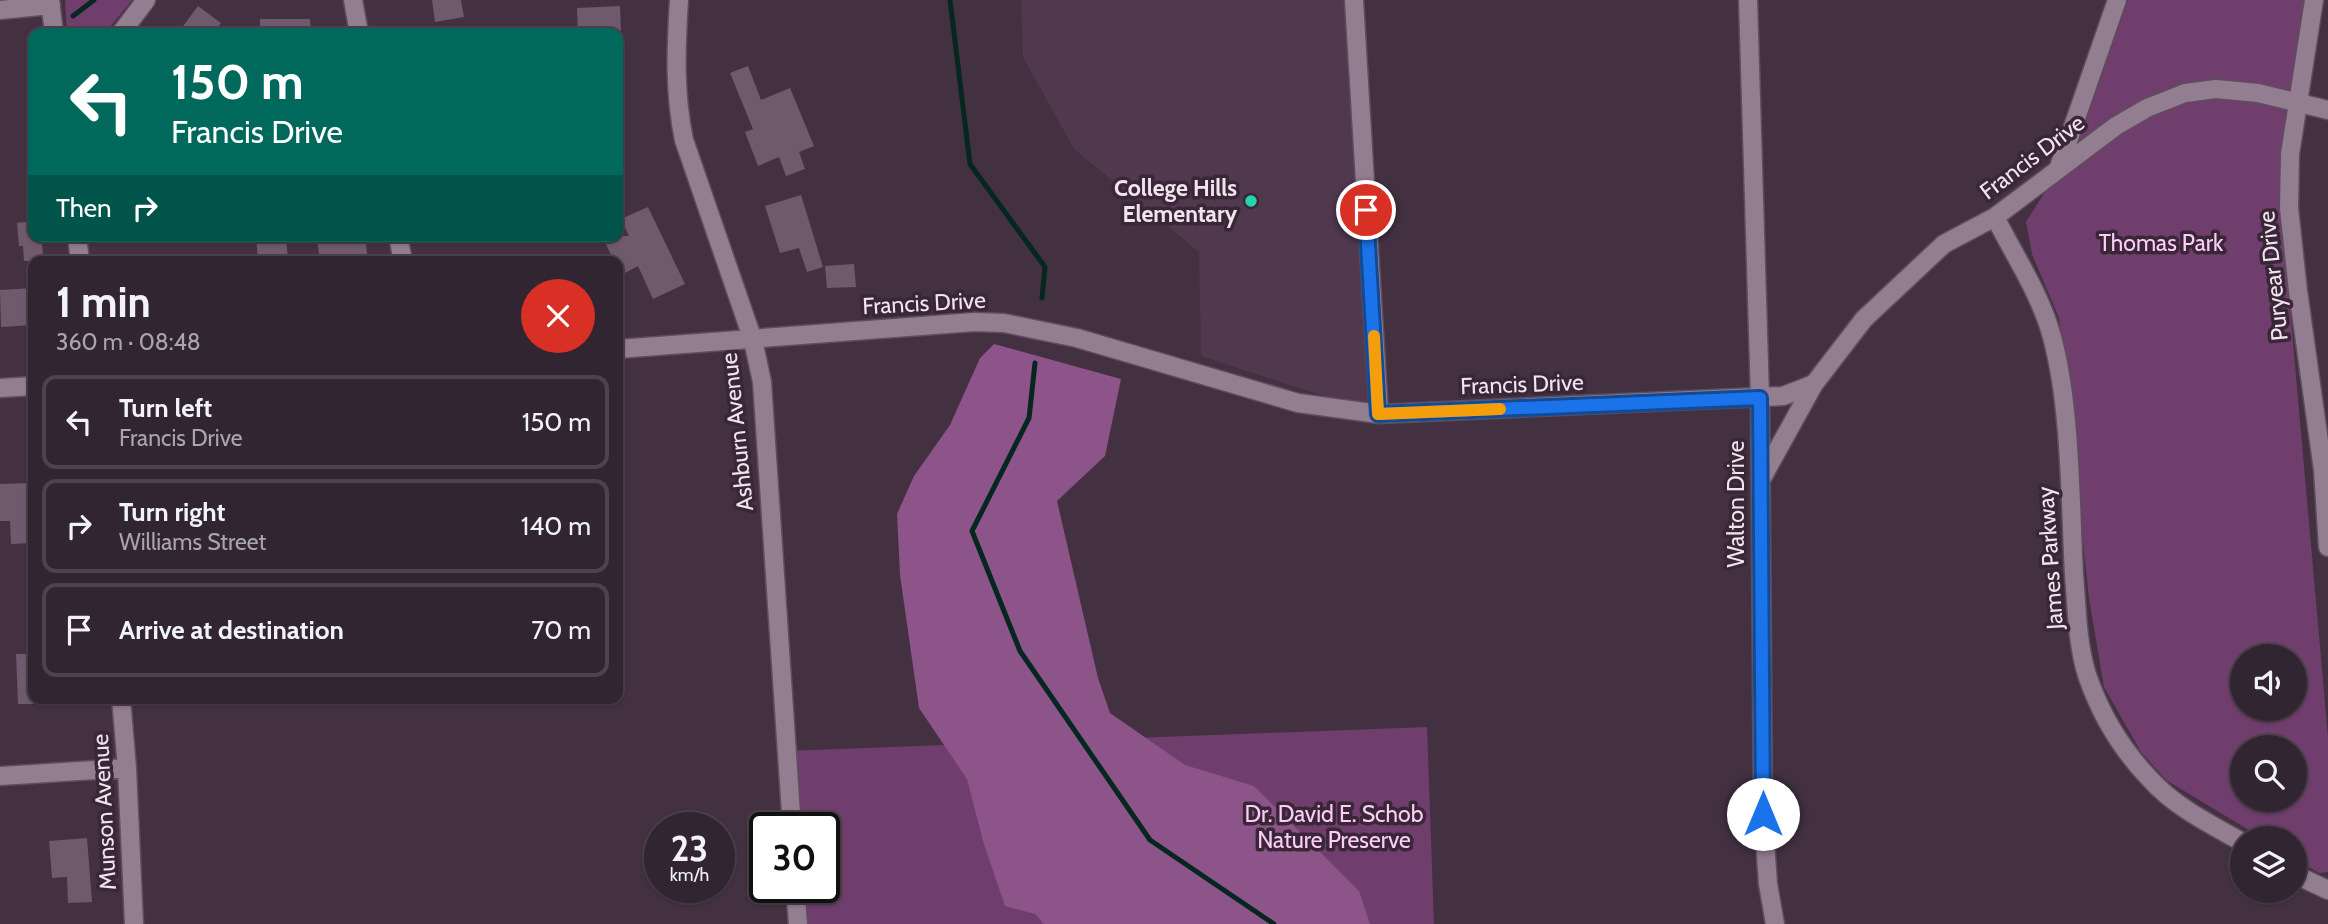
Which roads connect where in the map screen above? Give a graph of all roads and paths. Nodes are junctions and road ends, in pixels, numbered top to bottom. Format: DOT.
graph roads {
  1 [pos="146,0"];
  2 [pos="353,0"];
  3 [pos="679,0"];
  4 [pos="1354,0"];
  5 [pos="1748,0"];
  6 [pos="2117,0"];
  7 [pos="2314,0"];
  8 [pos="50,2"];
  9 [pos="0,10"];
  10 [pos="53,28"];
  11 [pos="125,28"];
  12 [pos="358,28"];
  13 [pos="2298,102"];
  14 [pos="2328,110"];
  15 [pos="2059,167"];
  16 [pos="1995,217"];
  17 [pos="753,340"];
  18 [pos="623,349"];
  19 [pos="1814,384"];
  20 [pos="28,386"];
  21 [pos="0,388"];
  22 [pos="1760,398"];
  23 [pos="1378,414"];
  24 [pos="1761,481"];
  25 [pos="2328,547"];
  26 [pos="122,704"];
  27 [pos="127,768"];
  28 [pos="0,776"];
  29 [pos="791,812"];
  30 [pos="2230,835"];
  31 [pos="2307,880"];
  32 [pos="2328,890"];
  33 [pos="796,903"];
  34 [pos="134,924"];
  35 [pos="798,924"];
  36 [pos="1775,924"];
  1 -- 11 [label="street"];
  2 -- 12 [label="street"];
  3 -- 17 [label="street, Ashburn Avenue"];
  4 -- 23 [label="street"];
  5 -- 22 [label="street, Walton Drive"];
  6 -- 15 [label="street"];
  7 -- 13 [label="street, Puryear Drive"];
  8 -- 9 [label="street"];
  8 -- 10 [label="street"];
  13 -- 14 [label="street, Francis Drive"];
  13 -- 15 [label="street, Francis Drive"];
  13 -- 25 [label="street, Puryear Drive"];
  15 -- 16 [label="street, Francis Drive"];
  16 -- 19 [label="street, Francis Drive"];
  16 -- 30 [label="street, James Parkway"];
  17 -- 18 [label="street, Francis Drive"];
  17 -- 23 [label="street, Francis Drive"];
  17 -- 29 [label="street, Ashburn Avenue"];
  19 -- 22 [label="street, Francis Drive"];
  19 -- 24 [label="street"];
  20 -- 21 [label="street"];
  22 -- 23 [label="street, Francis Drive"];
  22 -- 24 [label="street, Walton Drive"];
  24 -- 36 [label="street, Walton Drive"];
  26 -- 27 [label="street, Munson Avenue"];
  27 -- 28 [label="street"];
  27 -- 34 [label="street, Munson Avenue"];
  31 -- 32 [label="street"];
  33 -- 35 [label="street"];
}
